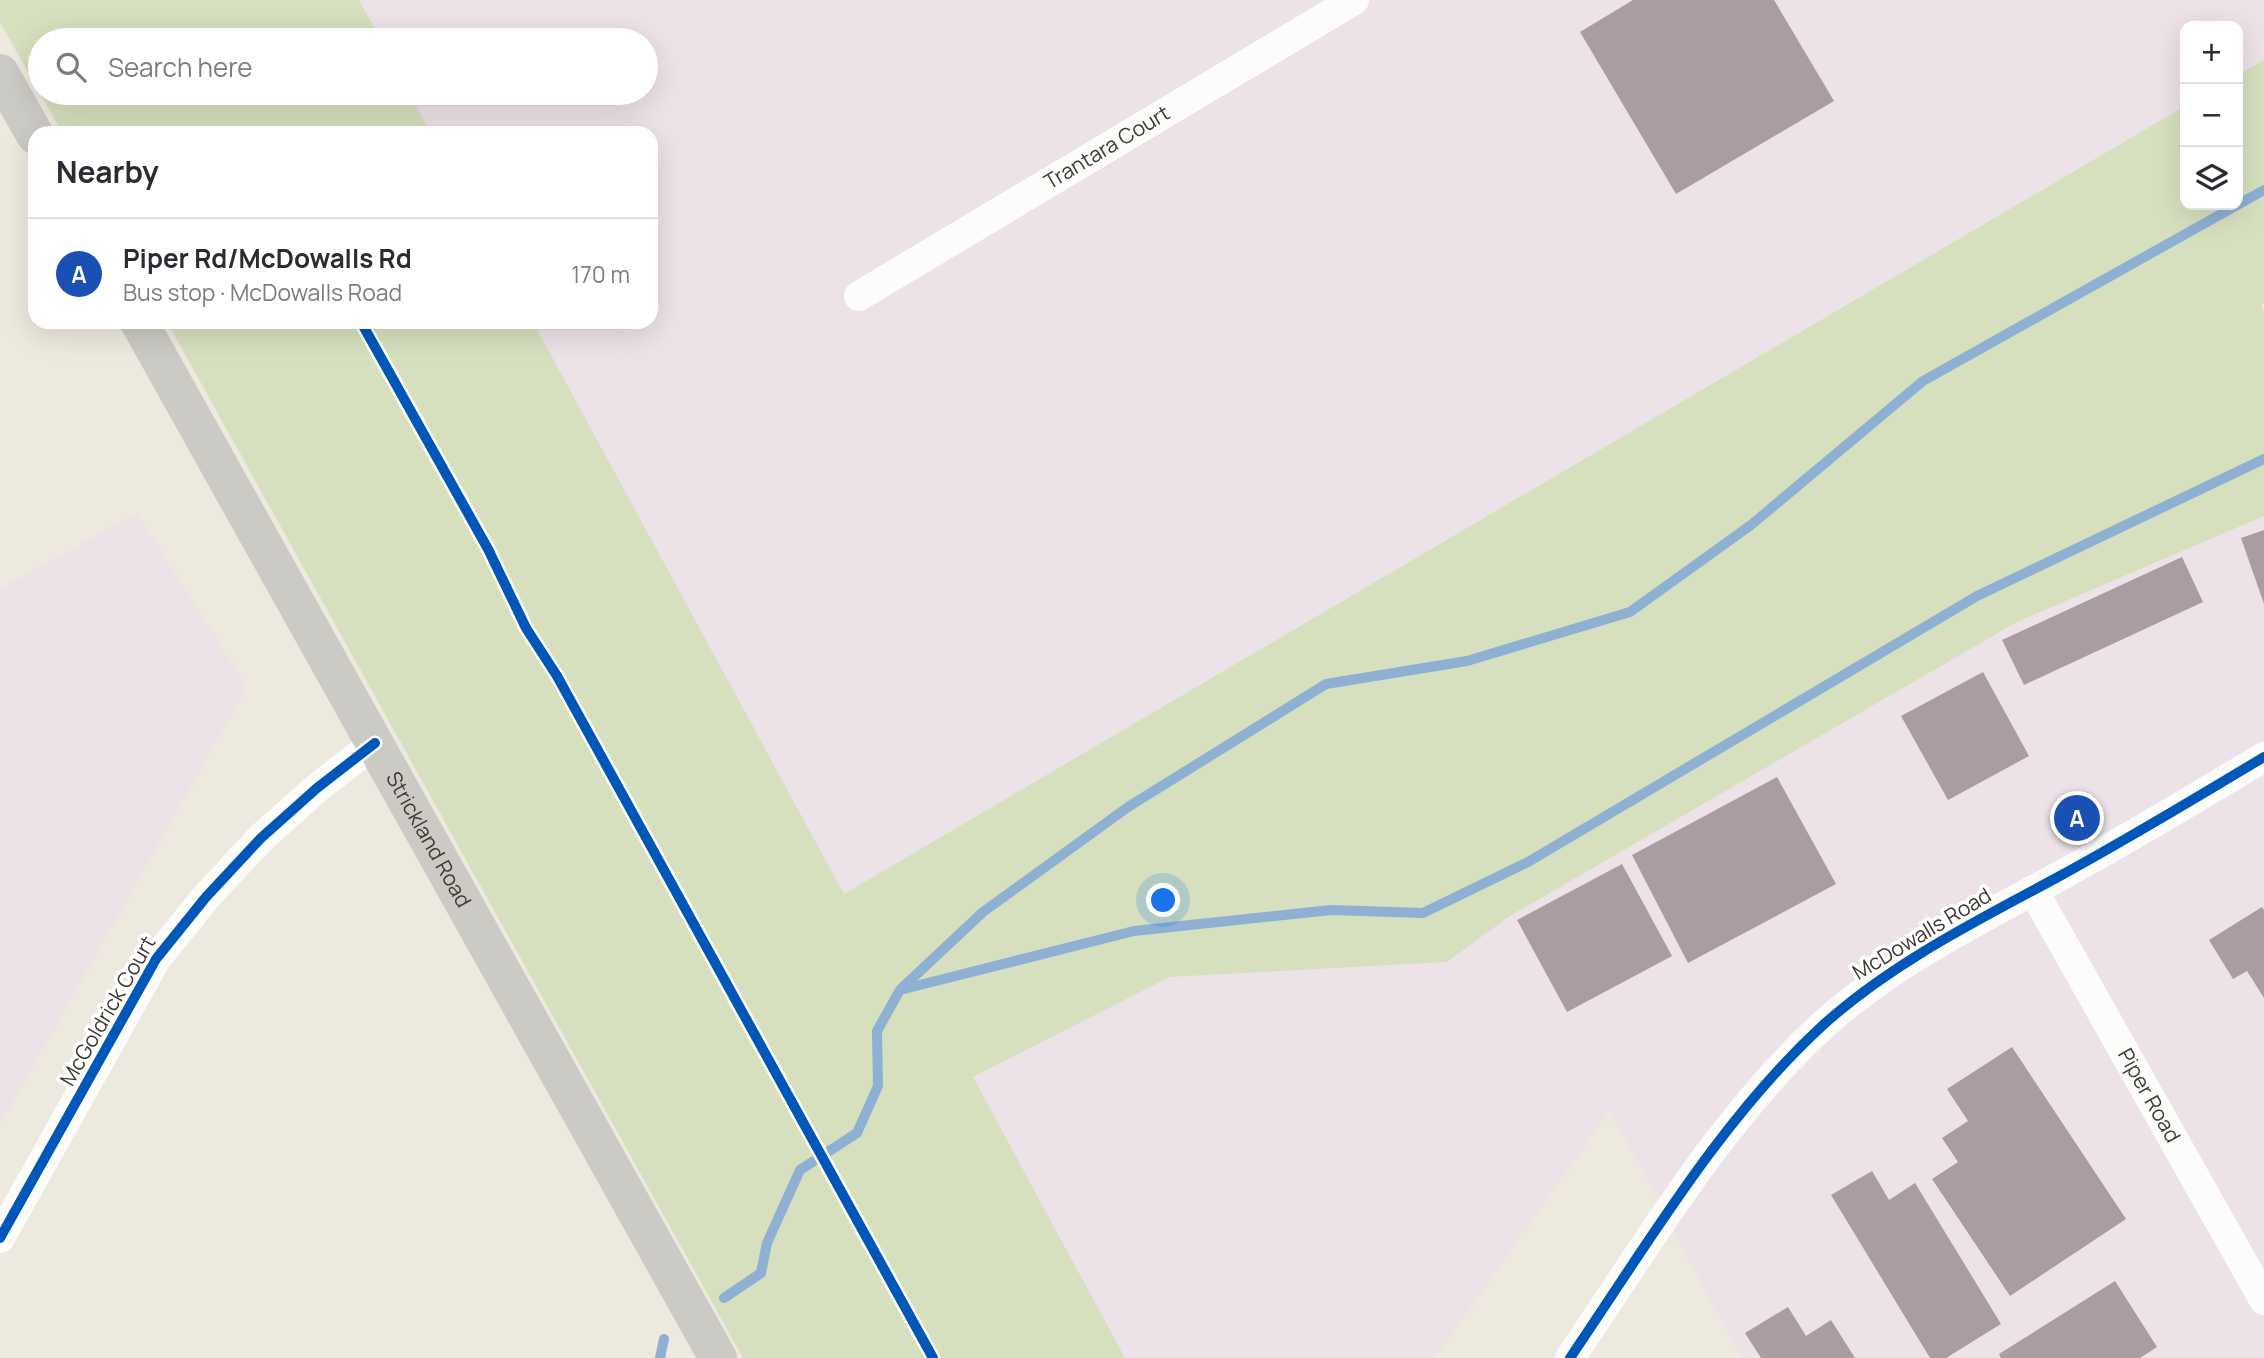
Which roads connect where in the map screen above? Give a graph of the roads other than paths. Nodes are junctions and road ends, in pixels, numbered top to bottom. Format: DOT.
graph roads {
  1 [pos="1353,0"];
  2 [pos="0,73"];
  3 [pos="30,126"];
  4 [pos="859,296"];
  5 [pos="143,329"];
  6 [pos="374,743"];
  7 [pos="2264,757"];
  8 [pos="2033,890"];
  9 [pos="0,1238"];
  10 [pos="2264,1300"];
  11 [pos="718,1358"];
  12 [pos="1570,1358"];
  1 -- 4 [label="street, Trantara Court"];
  2 -- 3 [label="main road"];
  5 -- 6 [label="main road, Strickland Road"];
  6 -- 9 [label="street, McGoldrick Court"];
  6 -- 11 [label="main road, Strickland Road"];
  7 -- 8 [label="street, McDowalls Road"];
  8 -- 10 [label="street, Piper Road"];
  8 -- 12 [label="street, McDowalls Road"];
}
